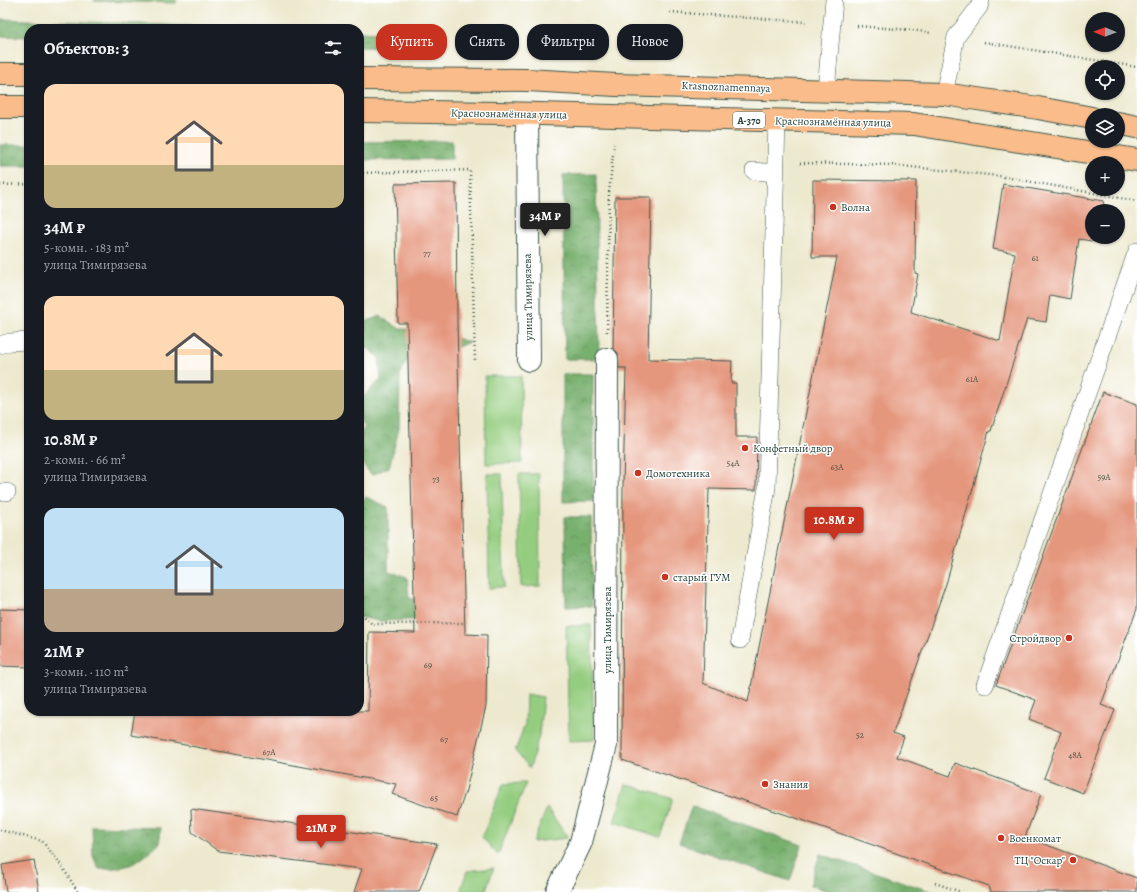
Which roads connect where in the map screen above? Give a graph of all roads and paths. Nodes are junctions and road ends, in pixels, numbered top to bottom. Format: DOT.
graph roads {
  1 [pos="834,0"];
  2 [pos="981,0"];
  3 [pos="670,12"];
  4 [pos="832,24"];
  5 [pos="956,37"];
  6 [pos="1137,67"];
  7 [pos="0,74"];
  8 [pos="24,74"];
  9 [pos="364,79"];
  10 [pos="826,90"];
  11 [pos="944,94"];
  12 [pos="0,107"];
  13 [pos="24,107"];
  14 [pos="364,111"];
  15 [pos="527,114"];
  16 [pos="616,116"];
  17 [pos="1085,117"];
  18 [pos="777,120"];
  19 [pos="1125,124"];
  20 [pos="1137,127"];
  21 [pos="1137,160"];
  22 [pos="775,167"];
  23 [pos="754,171"];
  24 [pos="364,173"];
  25 [pos="24,184"];
  26 [pos="0,186"];
  27 [pos="1137,201"];
  28 [pos="1137,251"];
  29 [pos="24,341"];
  30 [pos="0,345"];
  31 [pos="607,359"];
  32 [pos="529,360"];
  33 [pos="475,361"];
  34 [pos="364,616"];
  35 [pos="465,623"];
  36 [pos="740,640"];
  37 [pos="985,685"];
  38 [pos="0,830"];
  39 [pos="935,883"];
  40 [pos="78,892"];
  41 [pos="557,892"];
  42 [pos="961,892"];
  1 -- 4 [label="lane"];
  2 -- 5 [label="lane"];
  3 -- 4 [label="path"];
  4 -- 5 [label="path"];
  4 -- 10 [label="lane"];
  5 -- 6 [label="path"];
  5 -- 11 [label="lane"];
  7 -- 8 [label="highway"];
  9 -- 10 [label="highway, Krasnoznamennaya"];
  10 -- 11 [label="highway, Krasnoznamennaya"];
  11 -- 17 [label="highway, Krasnoznamennaya"];
  12 -- 13 [label="highway"];
  14 -- 15 [label="highway, Краснознамённая улица / А-370"];
  15 -- 16 [label="highway, Краснознамённая улица / А-370"];
  15 -- 32 [label="street, улица Тимирязева"];
  16 -- 18 [label="highway, Краснознамённая улица / А-370"];
  16 -- 31 [label="path"];
  18 -- 21 [label="highway, Краснознамённая улица / А-370"];
  18 -- 22 [label="lane"];
  19 -- 20 [label="highway"];
  22 -- 23 [label="lane"];
  22 -- 27 [label="path"];
  22 -- 36 [label="lane"];
  24 -- 33 [label="path"];
  25 -- 26 [label="path"];
  28 -- 37 [label="lane"];
  29 -- 30 [label="lane"];
  31 -- 41 [label="street, улица Тимирязева"];
  34 -- 35 [label="path"];
  38 -- 40 [label="path"];
  39 -- 42 [label="path"];
}
